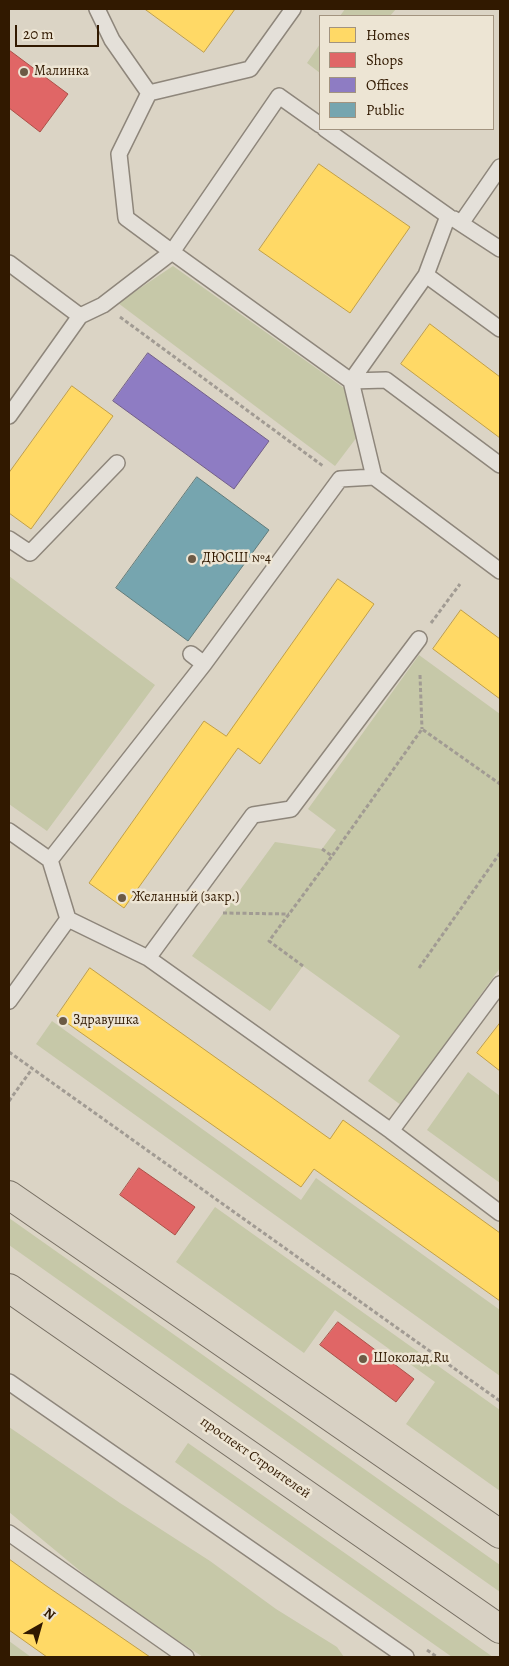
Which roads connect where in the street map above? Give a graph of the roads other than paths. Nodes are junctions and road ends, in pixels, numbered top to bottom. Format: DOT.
graph roads {
  1 [pos="96,9"];
  2 [pos="294,9"];
  3 [pos="149,93"];
  4 [pos="319,124"];
  5 [pos="326,130"];
  6 [pos="500,167"];
  7 [pos="455,219"];
  8 [pos="500,249"];
  9 [pos="172,252"];
  10 [pos="9,263"];
  11 [pos="426,275"];
  12 [pos="80,316"];
  13 [pos="500,328"];
  14 [pos="351,382"];
  15 [pos="9,416"];
  16 [pos="117,463"];
  17 [pos="500,465"];
  18 [pos="374,478"];
  19 [pos="9,539"];
  20 [pos="500,571"];
  21 [pos="419,639"];
  22 [pos="191,654"];
  23 [pos="204,664"];
  24 [pos="9,831"];
  25 [pos="50,860"];
  26 [pos="68,920"];
  27 [pos="148,958"];
  28 [pos="500,984"];
  29 [pos="9,1001"];
  30 [pos="390,1131"];
  31 [pos="9,1195"];
  32 [pos="500,1213"];
  33 [pos="9,1288"];
  34 [pos="9,1382"];
  35 [pos="9,1533"];
  36 [pos="500,1534"];
  37 [pos="500,1629"];
  38 [pos="186,1657"];
  39 [pos="406,1657"];
  1 -- 3 [label="lane"];
  2 -- 3 [label="lane"];
  3 -- 9 [label="lane"];
  4 -- 9 [label="lane"];
  5 -- 7 [label="lane"];
  6 -- 7 [label="lane"];
  7 -- 8 [label="lane"];
  7 -- 11 [label="lane"];
  9 -- 12 [label="lane"];
  9 -- 14 [label="lane"];
  10 -- 12 [label="lane"];
  11 -- 13 [label="lane"];
  11 -- 14 [label="lane"];
  12 -- 15 [label="lane"];
  14 -- 17 [label="lane"];
  14 -- 18 [label="lane"];
  16 -- 19 [label="lane"];
  18 -- 20 [label="lane"];
  18 -- 23 [label="lane"];
  21 -- 27 [label="lane"];
  22 -- 23 [label="lane"];
  23 -- 25 [label="lane"];
  24 -- 25 [label="lane"];
  25 -- 26 [label="lane"];
  26 -- 27 [label="lane"];
  26 -- 29 [label="lane"];
  27 -- 30 [label="lane"];
  28 -- 30 [label="lane"];
  30 -- 32 [label="lane"];
  31 -- 36 [label="main road"];
  33 -- 37 [label="main road, проспект Строителей"];
  34 -- 39 [label="lane"];
  35 -- 38 [label="lane"];
}
